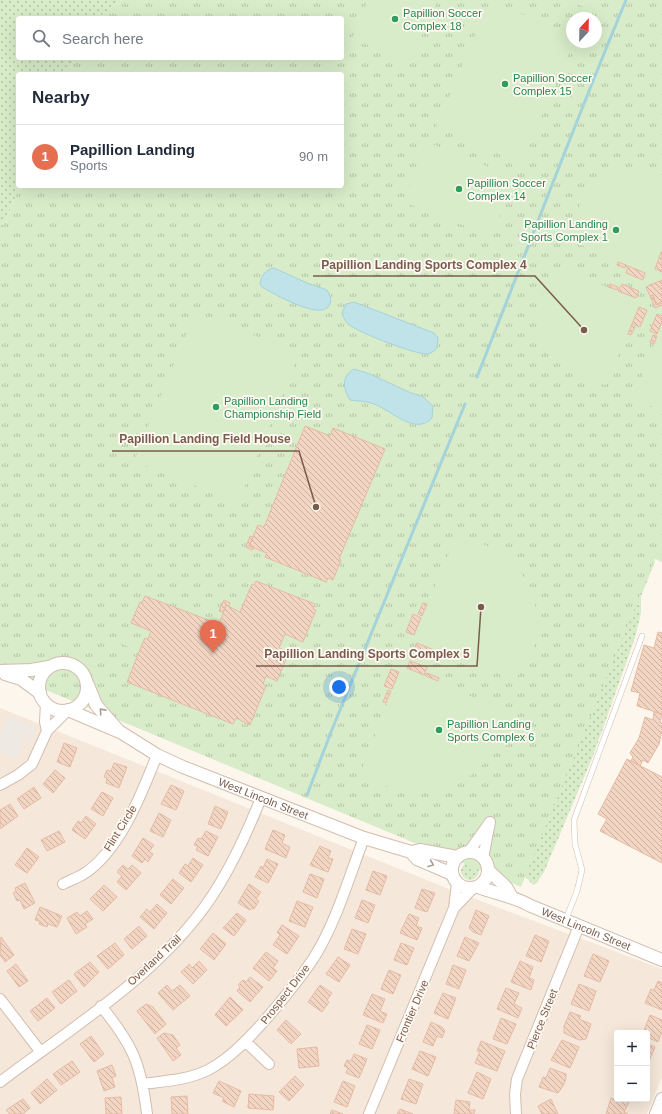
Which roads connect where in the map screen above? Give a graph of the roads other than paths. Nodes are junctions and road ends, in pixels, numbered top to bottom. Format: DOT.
graph roads {
  1 [pos="642,636"];
  2 [pos="49,667"];
  3 [pos="0,672"];
  4 [pos="88,685"];
  5 [pos="43,698"];
  6 [pos="68,710"];
  7 [pos="47,731"];
  8 [pos="122,733"];
  9 [pos="157,755"];
  10 [pos="0,785"];
  11 [pos="261,798"];
  12 [pos="364,838"];
  13 [pos="411,852"];
  14 [pos="463,855"];
  15 [pos="483,858"];
  16 [pos="488,870"];
  17 [pos="455,879"];
  18 [pos="63,884"];
  19 [pos="475,888"];
  20 [pos="511,896"];
  21 [pos="454,908"];
  22 [pos="565,920"];
  23 [pos="580,926"];
  24 [pos="662,960"];
  25 [pos="0,999"];
  26 [pos="101,1006"];
  27 [pos="245,1041"];
  28 [pos="40,1051"];
  29 [pos="269,1064"];
  30 [pos="0,1082"];
  31 [pos="143,1084"];
  32 [pos="662,1099"];
  33 [pos="147,1114"];
  34 [pos="369,1114"];
  35 [pos="516,1114"];
  36 [pos="656,1114"];
  1 -- 22 [label="lane"];
  2 -- 3 [label="street"];
  2 -- 4 [label="street"];
  2 -- 5 [label="street"];
  3 -- 5 [label="street"];
  4 -- 6 [label="street"];
  8 -- 4 [label="street, West Lincoln Street, one-way"];
  5 -- 6 [label="street"];
  5 -- 7 [label="street"];
  6 -- 7 [label="street"];
  6 -- 8 [label="street, West Lincoln Street"];
  7 -- 10 [label="street"];
  8 -- 9 [label="street, West Lincoln Street"];
  9 -- 11 [label="street, West Lincoln Street"];
  9 -- 18 [label="street, Flint Circle"];
  11 -- 12 [label="street, West Lincoln Street"];
  11 -- 26 [label="street, Overland Trail"];
  12 -- 13 [label="street, West Lincoln Street"];
  12 -- 27 [label="street, Prospect Drive"];
  13 -- 14 [label="street, West Lincoln Street"];
  13 -- 17 [label="street, West Lincoln Street, one-way"];
  14 -- 15 [label="street"];
  14 -- 15 [label="street"];
  14 -- 17 [label="street"];
  15 -- 16 [label="street"];
  16 -- 19 [label="street"];
  16 -- 20 [label="street, West Lincoln Street"];
  17 -- 19 [label="street"];
  17 -- 21 [label="street, Frontier Drive"];
  19 -- 20 [label="street, West Lincoln Street"];
  19 -- 21 [label="street, Frontier Drive"];
  20 -- 22 [label="street, West Lincoln Street"];
  21 -- 34 [label="street, Frontier Drive"];
  22 -- 23 [label="street, West Lincoln Street"];
  23 -- 24 [label="street, West Lincoln Street"];
  23 -- 35 [label="street, Pierce Street"];
  25 -- 28 [label="street"];
  26 -- 28 [label="street, Overland Trail"];
  26 -- 31 [label="street"];
  27 -- 29 [label="street"];
  27 -- 31 [label="street, Prospect Drive"];
  28 -- 30 [label="street, Overland Trail"];
  31 -- 33 [label="street"];
  32 -- 36 [label="street"];
}
